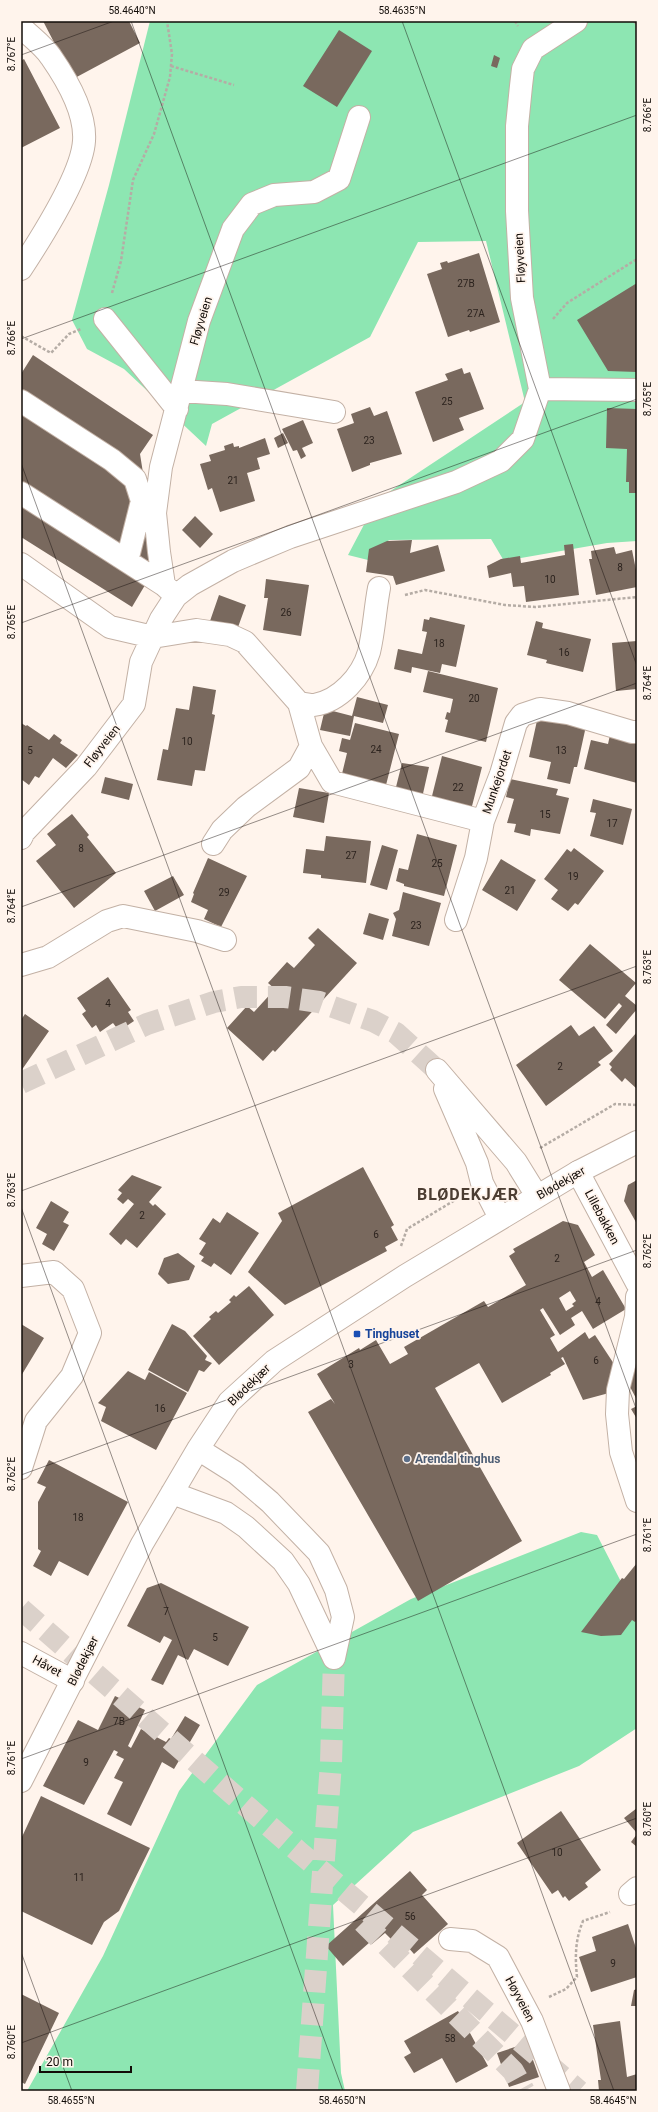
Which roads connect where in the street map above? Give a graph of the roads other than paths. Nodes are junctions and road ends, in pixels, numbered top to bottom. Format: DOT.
graph roads {
  1 [pos="22,21"];
  2 [pos="576,21"];
  3 [pos="21,27"];
  4 [pos="359,118"];
  5 [pos="21,269"];
  6 [pos="105,319"];
  7 [pos="540,388"];
  8 [pos="637,390"];
  9 [pos="179,400"];
  10 [pos="21,401"];
  11 [pos="334,412"];
  12 [pos="21,493"];
  13 [pos="127,561"];
  14 [pos="21,564"];
  15 [pos="170,591"];
  16 [pos="378,595"];
  17 [pos="153,637"];
  18 [pos="299,703"];
  19 [pos="637,732"];
  20 [pos="311,746"];
  21 [pos="483,821"];
  22 [pos="21,838"];
  23 [pos="213,844"];
  24 [pos="456,920"];
  25 [pos="225,940"];
  26 [pos="21,965"];
  27 [pos="637,1142"];
  28 [pos="578,1172"];
  29 [pos="537,1196"];
  30 [pos="500,1218"];
  31 [pos="21,1276"];
  32 [pos="637,1283"];
  33 [pos="637,1297"];
  34 [pos="198,1449"];
  35 [pos="21,1468"];
  36 [pos="172,1493"];
  37 [pos="637,1501"];
  38 [pos="21,1652"];
  39 [pos="72,1681"];
  40 [pos="21,1781"];
  41 [pos="450,1939"];
  42 [pos="559,2091"];
  1 -- 3 [label="street"];
  2 -- 7 [label="street, Fløyveien"];
  3 -- 5 [label="street"];
  4 -- 9 [label="street, Fløyveien"];
  6 -- 9 [label="street"];
  7 -- 8 [label="street"];
  7 -- 15 [label="street, Fløyveien"];
  9 -- 11 [label="street"];
  9 -- 15 [label="street, Fløyveien"];
  10 -- 13 [label="street"];
  12 -- 13 [label="street"];
  13 -- 15 [label="street"];
  14 -- 17 [label="street"];
  15 -- 17 [label="street, Fløyveien"];
  16 -- 18 [label="street"];
  17 -- 18 [label="street, Munkejordet"];
  17 -- 22 [label="street, Fløyveien"];
  18 -- 20 [label="street, Munkejordet"];
  19 -- 21 [label="street, Munkejordet"];
  20 -- 21 [label="street, Munkejordet"];
  20 -- 23 [label="street"];
  21 -- 24 [label="street"];
  25 -- 26 [label="street"];
  27 -- 28 [label="street, Blødekjær"];
  28 -- 29 [label="street, Blødekjær"];
  28 -- 32 [label="street, Lillebakken"];
  29 -- 30 [label="street, Blødekjær"];
  29 -- 30 [label="street"];
  30 -- 34 [label="street, Blødekjær"];
  31 -- 35 [label="street"];
  33 -- 37 [label="street"];
  34 -- 36 [label="street, Blødekjær"];
  34 -- 36 [label="street"];
  36 -- 39 [label="street, Blødekjær"];
  38 -- 39 [label="street, Håvet"];
  39 -- 40 [label="street, Blødekjær"];
  41 -- 42 [label="street, Høyveien"];
}
